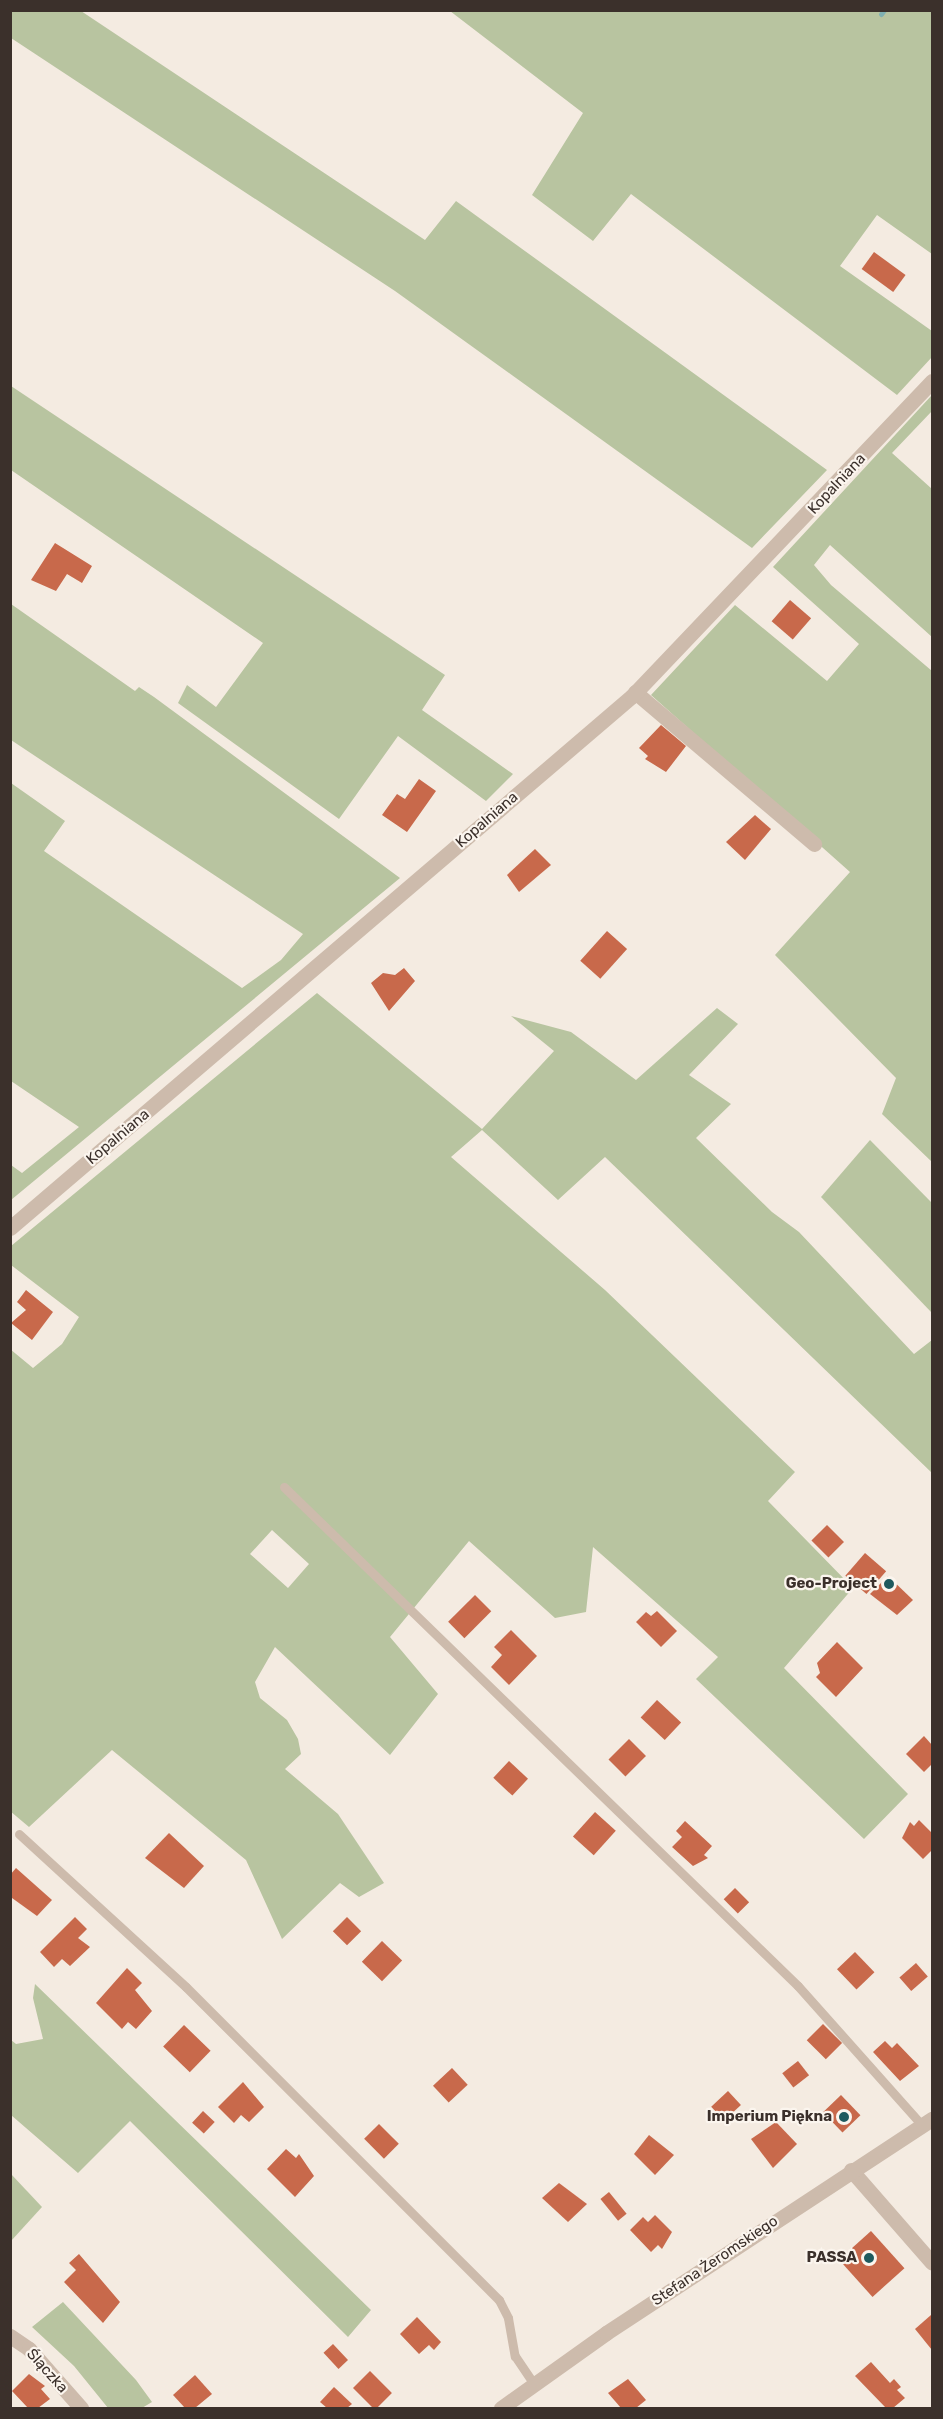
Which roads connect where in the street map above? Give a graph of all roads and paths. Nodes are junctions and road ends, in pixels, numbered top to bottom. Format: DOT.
graph roads {
  1 [pos="933,381"];
  2 [pos="636,692"];
  3 [pos="814,844"];
  4 [pos="10,1228"];
  5 [pos="284,1487"];
  6 [pos="20,1834"];
  7 [pos="927,2122"];
  8 [pos="851,2170"];
  9 [pos="933,2263"];
  10 [pos="10,2336"];
  11 [pos="533,2383"];
  12 [pos="81,2409"];
  13 [pos="501,2409"];
  1 -- 2 [label="street, Kopalniana"];
  2 -- 3 [label="street"];
  2 -- 4 [label="street, Kopalniana"];
  5 -- 7 [label="lane"];
  6 -- 11 [label="lane"];
  7 -- 8 [label="street, Stefana Żeromskiego"];
  8 -- 9 [label="street"];
  8 -- 11 [label="street, Stefana Żeromskiego"];
  10 -- 12 [label="street, Ślączka"];
  11 -- 13 [label="street, Stefana Żeromskiego"];
}
